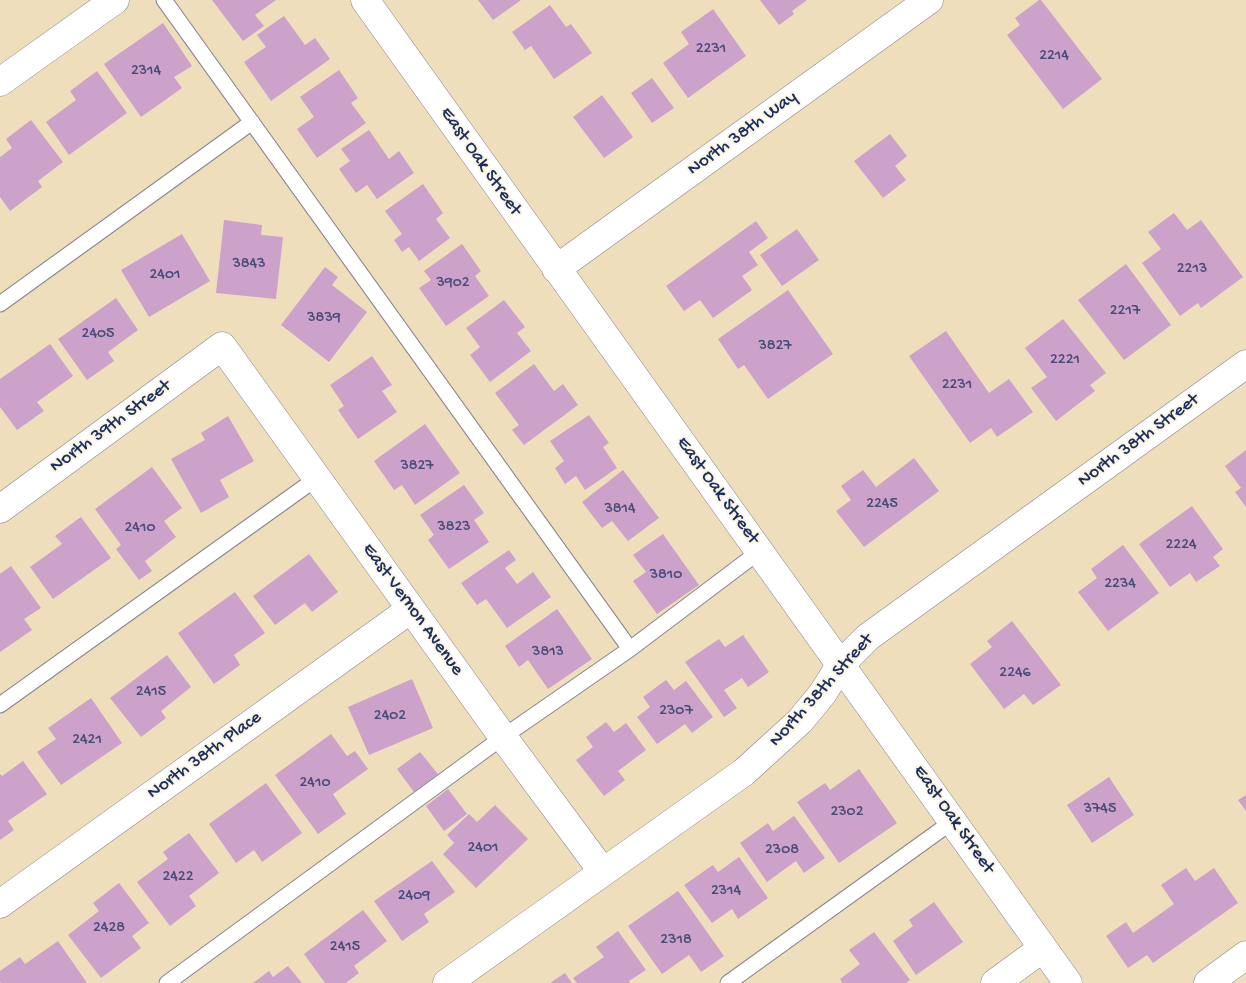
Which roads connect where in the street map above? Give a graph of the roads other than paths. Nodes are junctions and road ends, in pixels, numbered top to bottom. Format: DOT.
graph roads {
  1 [pos="115,0"];
  2 [pos="164,0"];
  3 [pos="365,0"];
  4 [pos="929,0"];
  5 [pos="0,82"];
  6 [pos="252,122"];
  7 [pos="556,269"];
  8 [pos="0,304"];
  9 [pos="222,346"];
  10 [pos="1246,364"];
  11 [pos="317,478"];
  12 [pos="0,509"];
  13 [pos="760,551"];
  14 [pos="411,609"];
  15 [pos="630,649"];
  16 [pos="841,664"];
  17 [pos="0,705"];
  18 [pos="503,737"];
  19 [pos="953,821"];
  20 [pos="603,872"];
  21 [pos="0,904"];
  22 [pos="1043,948"];
  23 [pos="1246,955"];
  24 [pos="167,983"];
  25 [pos="447,983"];
  26 [pos="728,983"];
  27 [pos="995,983"];
  28 [pos="1068,983"];
  29 [pos="1208,983"];
  1 -- 5 [label="street"];
  2 -- 6 [label="lane"];
  3 -- 7 [label="street, East Oak Street"];
  4 -- 7 [label="street, North 38th Way"];
  6 -- 8 [label="lane"];
  6 -- 15 [label="lane"];
  7 -- 13 [label="street, East Oak Street"];
  9 -- 11 [label="street, East Vernon Avenue"];
  9 -- 12 [label="street, North 39th Street"];
  10 -- 16 [label="street, North 38th Street"];
  11 -- 14 [label="street, East Vernon Avenue"];
  11 -- 17 [label="lane"];
  13 -- 15 [label="lane"];
  13 -- 16 [label="street, East Oak Street"];
  14 -- 18 [label="street, East Vernon Avenue"];
  14 -- 21 [label="street, North 38th Place"];
  15 -- 18 [label="lane"];
  16 -- 19 [label="street, East Oak Street"];
  16 -- 20 [label="street, North 38th Street"];
  18 -- 20 [label="street, East Vernon Avenue"];
  18 -- 24 [label="lane"];
  19 -- 22 [label="street, East Oak Street"];
  19 -- 26 [label="lane"];
  20 -- 25 [label="street, North 38th Street"];
  22 -- 27 [label="street"];
  22 -- 28 [label="street, East Oak Street"];
  23 -- 29 [label="street"];
}
